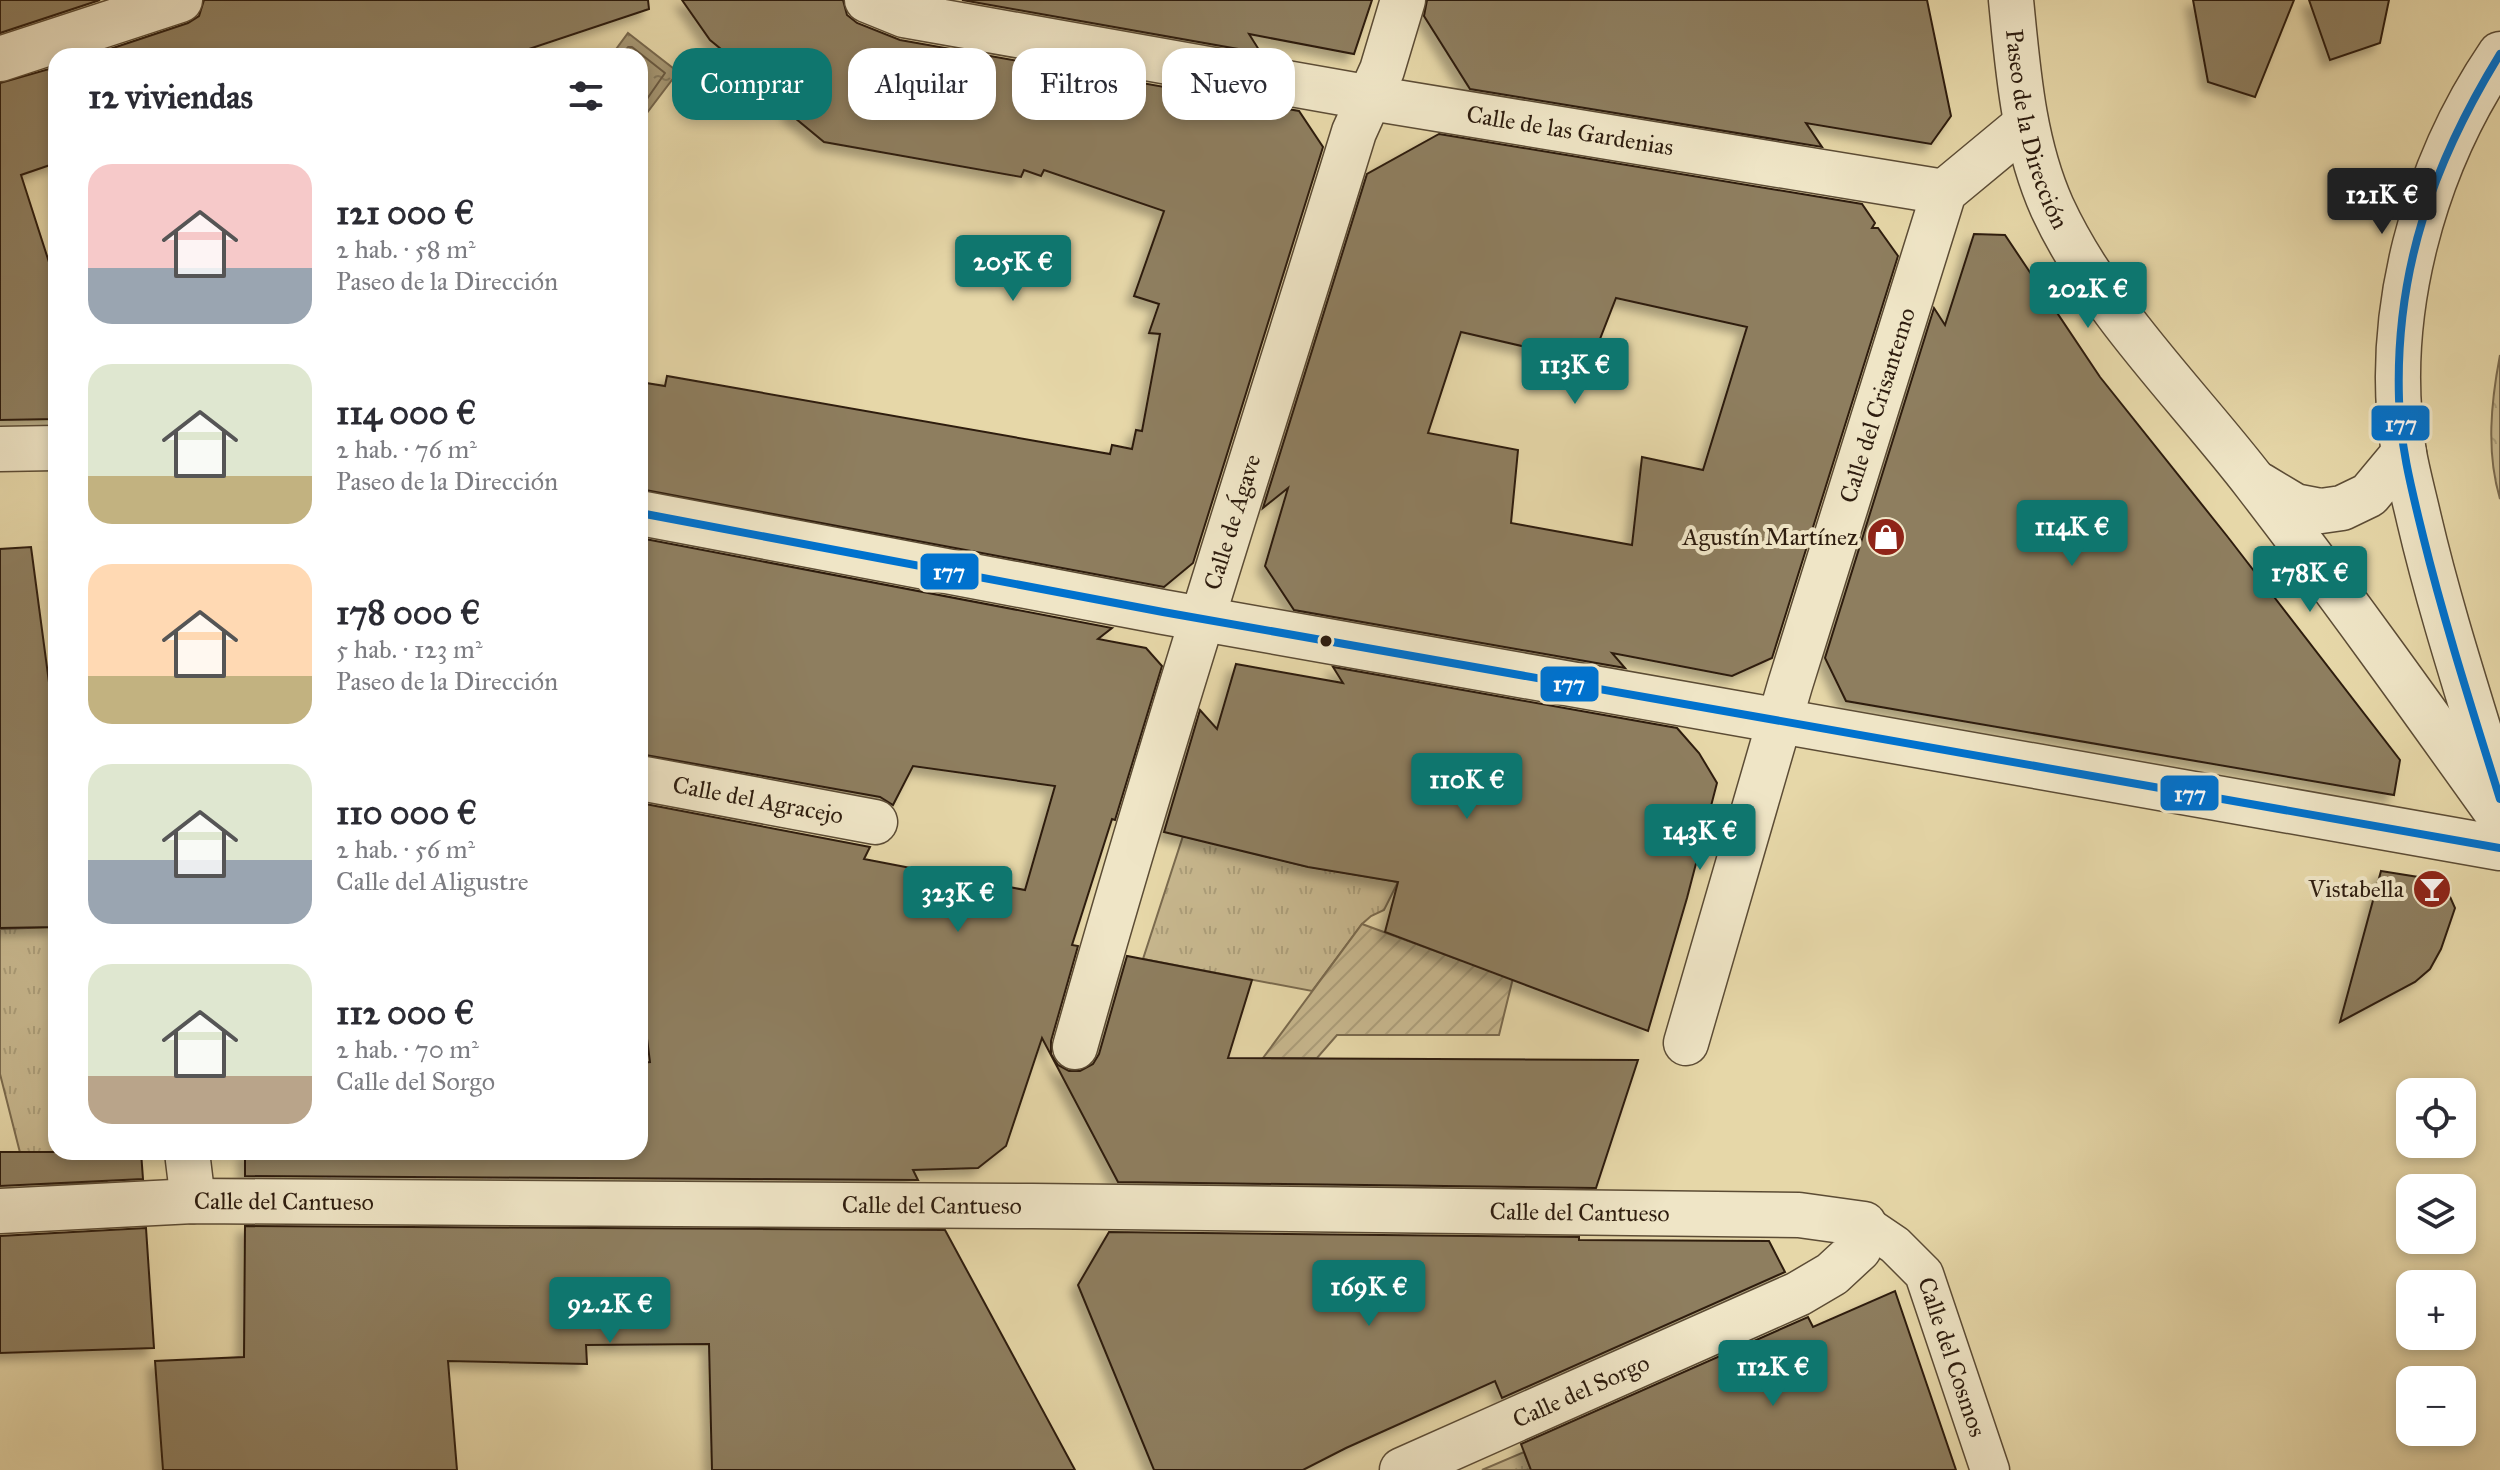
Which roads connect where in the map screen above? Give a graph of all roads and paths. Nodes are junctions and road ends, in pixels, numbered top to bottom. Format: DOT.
graph roads {
  1 [pos="180,0"];
  2 [pos="1403,0"];
  3 [pos="2011,0"];
  4 [pos="868,1"];
  5 [pos="2500,54"];
  6 [pos="0,59"];
  7 [pos="1371,98"];
  8 [pos="2026,124"];
  9 [pos="1944,192"];
  10 [pos="48,448"];
  11 [pos="0,449"];
  12 [pos="2404,453"];
  13 [pos="2254,481"];
  14 [pos="648,515"];
  15 [pos="1201,619"];
  16 [pos="1780,720"];
  17 [pos="648,779"];
  18 [pos="2500,799"];
  19 [pos="2500,817"];
  20 [pos="875,822"];
  21 [pos="2500,848"];
  22 [pos="1686,1043"];
  23 [pos="1075,1047"];
  24 [pos="188,1160"];
  25 [pos="193,1201"];
  26 [pos="0,1211"];
  27 [pos="1864,1224"];
  28 [pos="1402,1470"];
  29 [pos="1990,1470"];
  1 -- 6 [label="street"];
  2 -- 7 [label="street, Calle de Ágave"];
  3 -- 8 [label="street, Paseo de la Dirección"];
  4 -- 7 [label="street, Calle de las Gardenias"];
  5 -- 12 [label="street"];
  7 -- 9 [label="street, Calle de las Gardenias"];
  7 -- 15 [label="street, Calle de Ágave"];
  8 -- 9 [label="street"];
  8 -- 13 [label="street, Paseo de la Dirección"];
  9 -- 16 [label="street, Calle del Crisantemo"];
  10 -- 11 [label="street"];
  12 -- 13 [label="street, Paseo de la Dirección"];
  12 -- 18 [label="street"];
  13 -- 19 [label="street, Paseo de la Dirección"];
  14 -- 15 [label="street"];
  15 -- 16 [label="street"];
  15 -- 23 [label="street, Calle de Ágave"];
  16 -- 21 [label="street"];
  16 -- 22 [label="street, Calle del Crisantemo"];
  17 -- 20 [label="street, Calle del Agracejo"];
  24 -- 25 [label="street"];
  25 -- 26 [label="street, Calle del Cantueso"];
  25 -- 27 [label="street, Calle del Cantueso"];
  27 -- 28 [label="street, Calle del Sorgo"];
  27 -- 29 [label="street, Calle del Cosmos"];
}
